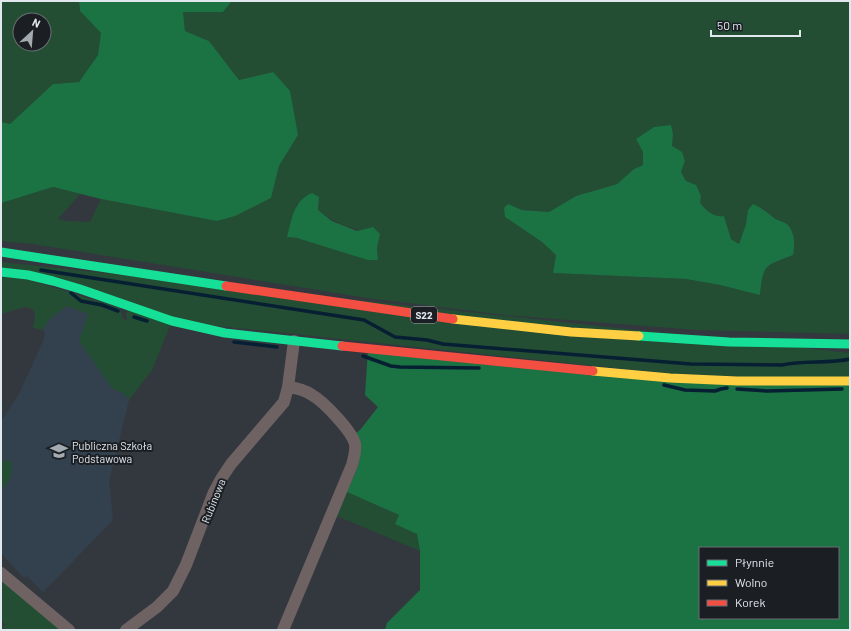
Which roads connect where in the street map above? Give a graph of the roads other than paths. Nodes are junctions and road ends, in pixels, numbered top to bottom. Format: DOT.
graph roads {
  1 [pos="1,252"];
  2 [pos="1,272"];
  3 [pos="294,341"];
  4 [pos="850,344"];
  5 [pos="850,380"];
  6 [pos="288,387"];
  7 [pos="1,573"];
  8 [pos="69,630"];
  9 [pos="126,630"];
  10 [pos="283,630"];
  1 -- 4 [label="main road, S22"];
  2 -- 3 [label="main road"];
  3 -- 5 [label="main road"];
  3 -- 6 [label="street, Rubinowa"];
  6 -- 9 [label="street, Rubinowa"];
  6 -- 10 [label="street"];
  7 -- 8 [label="street"];
}
